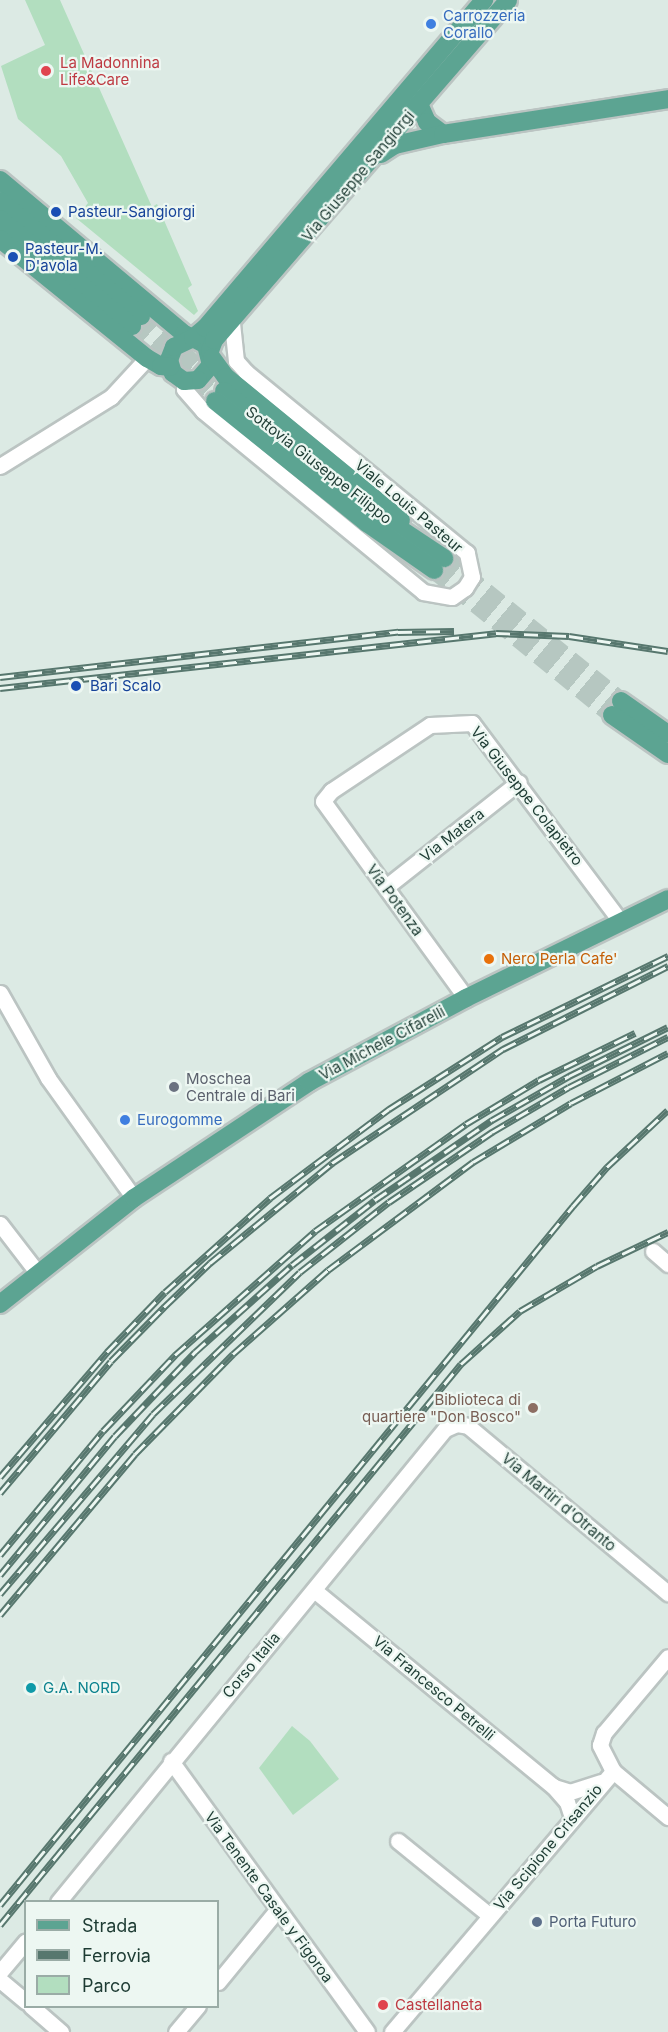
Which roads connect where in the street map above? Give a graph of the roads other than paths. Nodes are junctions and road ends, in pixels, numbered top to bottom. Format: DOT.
graph roads {
  1 [pos="484,0"];
  2 [pos="508,0"];
  3 [pos="668,99"];
  4 [pos="419,104"];
  5 [pos="443,134"];
  6 [pos="370,162"];
  7 [pos="0,180"];
  8 [pos="0,201"];
  9 [pos="0,219"];
  10 [pos="0,240"];
  11 [pos="232,324"];
  12 [pos="193,338"];
  13 [pos="211,355"];
  14 [pos="147,358"];
  15 [pos="170,367"];
  16 [pos="184,381"];
  17 [pos="0,466"];
  18 [pos="418,538"];
  19 [pos="668,734"];
  20 [pos="668,754"];
  21 [pos="519,782"];
  22 [pos="323,801"];
  23 [pos="386,887"];
  24 [pos="668,899"];
  25 [pos="621,921"];
  26 [pos="0,993"];
  27 [pos="466,998"];
  28 [pos="134,1198"];
  29 [pos="0,1224"];
  30 [pos="653,1251"];
  31 [pos="668,1264"];
  32 [pos="37,1272"];
  33 [pos="0,1304"];
  34 [pos="446,1429"];
  35 [pos="314,1590"];
  36 [pos="668,1593"];
  37 [pos="668,1657"];
  38 [pos="171,1761"];
  39 [pos="608,1776"];
  40 [pos="554,1787"];
  41 [pos="572,1817"];
  42 [pos="668,1817"];
  43 [pos="398,1840"];
  44 [pos="60,1900"];
  45 [pos="278,1909"];
  46 [pos="489,1916"];
  47 [pos="24,1943"];
  48 [pos="0,1972"];
  49 [pos="0,1980"];
  50 [pos="219,1982"];
  51 [pos="24,2000"];
  52 [pos="32,2008"];
  53 [pos="197,2008"];
  54 [pos="61,2032"];
  55 [pos="176,2032"];
  56 [pos="367,2032"];
  57 [pos="392,2032"];
  1 -- 12 [label="main road, Via Giuseppe Sangiorgi"];
  2 -- 4 [label="main road, Via Giuseppe Sangiorgi"];
  3 -- 5 [label="main road"];
  4 -- 5 [label="main road"];
  4 -- 6 [label="main road, Via Giuseppe Sangiorgi"];
  5 -- 6 [label="main road"];
  6 -- 11 [label="main road, Via Giuseppe Sangiorgi"];
  7 -- 12 [label="main road"];
  8 -- 9 [label="main road"];
  10 -- 14 [label="main road"];
  11 -- 13 [label="main road, Via Giuseppe Sangiorgi"];
  11 -- 16 [label="street, Viale Louis Pasteur"];
  12 -- 13 [label="main road"];
  12 -- 15 [label="main road"];
  13 -- 16 [label="main road"];
  13 -- 18 [label="main road"];
  14 -- 15 [label="main road"];
  14 -- 17 [label="street"];
  15 -- 16 [label="main road"];
  18 -- 18 [label="main road, Sottovia Giuseppe Filippo"];
  19 -- 20 [label="main road"];
  21 -- 22 [label="street, Via Giuseppe Colapietro"];
  21 -- 23 [label="street, Via Matera"];
  21 -- 25 [label="street, Via Giuseppe Colapietro"];
  22 -- 23 [label="street, Via Potenza"];
  23 -- 27 [label="street, Via Potenza"];
  24 -- 25 [label="main road, Via Michele Cifarelli"];
  25 -- 27 [label="main road, Via Michele Cifarelli"];
  26 -- 28 [label="street"];
  27 -- 28 [label="main road, Via Michele Cifarelli"];
  28 -- 32 [label="main road, Via Michele Cifarelli"];
  29 -- 32 [label="street"];
  30 -- 31 [label="street"];
  32 -- 33 [label="main road, Via Michele Cifarelli"];
  34 -- 35 [label="street, Corso Italia"];
  34 -- 36 [label="street, Via Martiri d'Otranto"];
  35 -- 38 [label="street, Corso Italia"];
  35 -- 40 [label="street, Via Francesco Petrelli"];
  37 -- 39 [label="street, Via Scipione Crisanzio"];
  38 -- 44 [label="street, Corso Italia"];
  38 -- 45 [label="street, Via Tenente Casale y Figoroa"];
  39 -- 40 [label="street"];
  39 -- 41 [label="street, Via Scipione Crisanzio"];
  39 -- 42 [label="street"];
  40 -- 41 [label="street, Via Francesco Petrelli"];
  41 -- 46 [label="street, Via Scipione Crisanzio"];
  43 -- 46 [label="street"];
  45 -- 50 [label="street"];
  45 -- 56 [label="street, Via Tenente Casale y Figoroa"];
  46 -- 57 [label="street, Via Scipione Crisanzio"];
  47 -- 48 [label="street"];
  49 -- 51 [label="street"];
  52 -- 54 [label="street"];
  53 -- 55 [label="street"];
}
